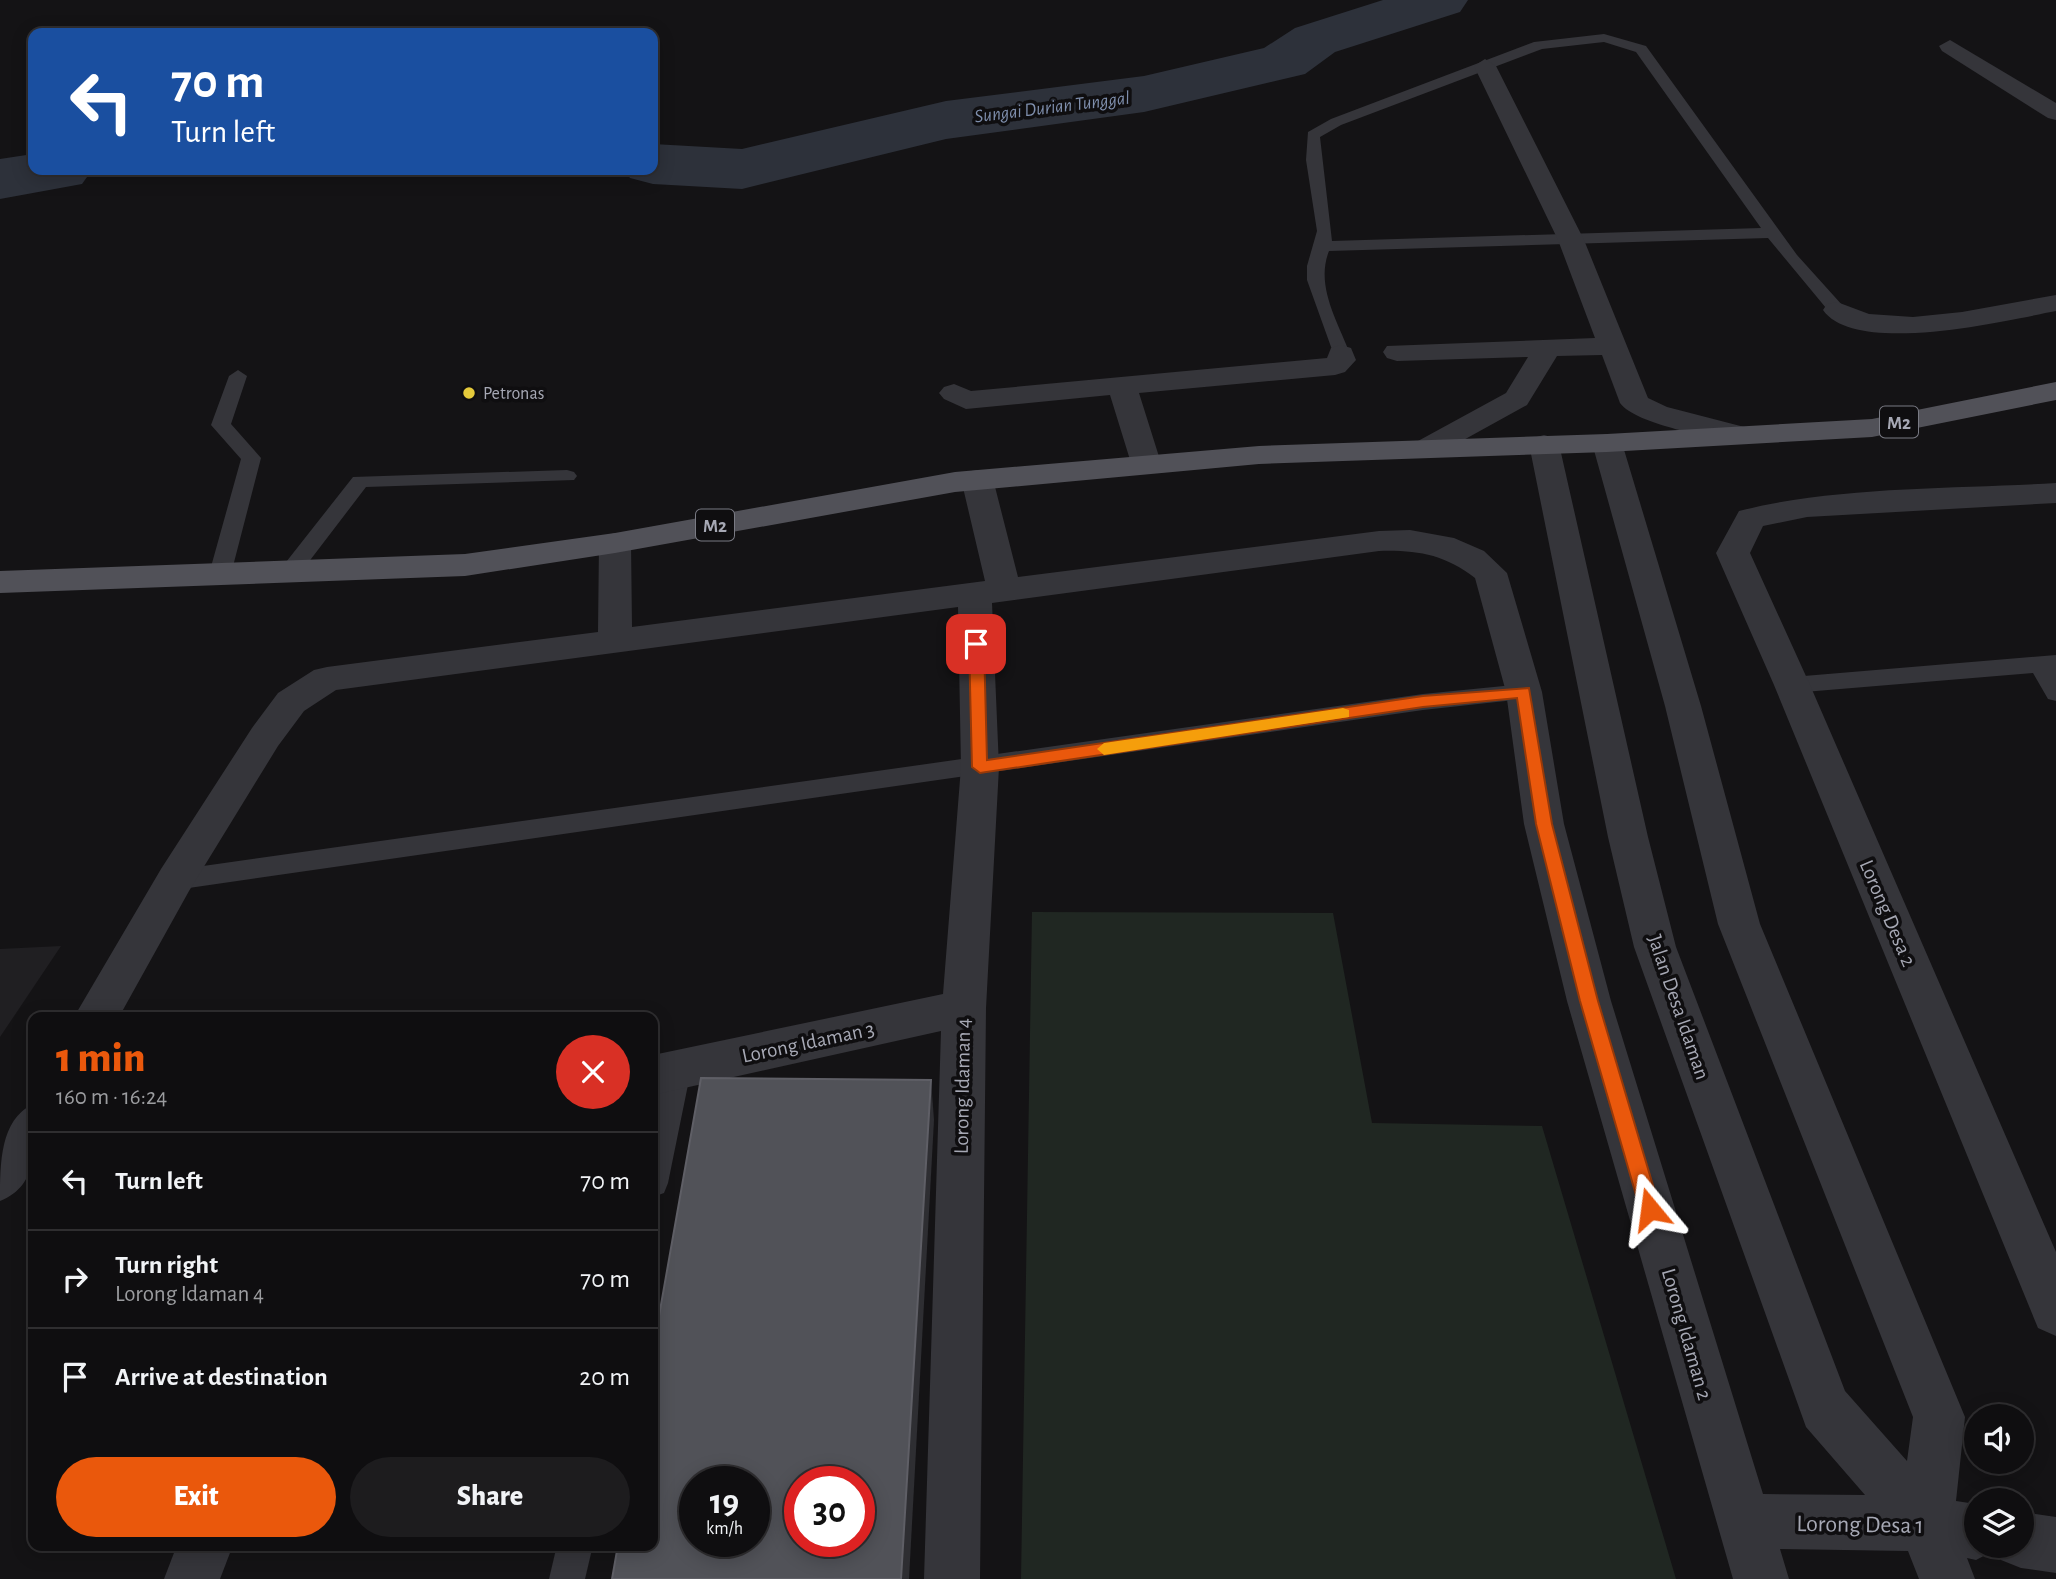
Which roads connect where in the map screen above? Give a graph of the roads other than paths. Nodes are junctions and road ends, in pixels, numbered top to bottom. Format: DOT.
graph roads {
  1 [pos="1950,46"];
  2 [pos="1485,66"];
  3 [pos="2056,113"];
  4 [pos="1773,233"];
  5 [pos="1572,240"];
  6 [pos="1325,246"];
  7 [pos="2056,303"];
  8 [pos="1837,310"];
  9 [pos="1611,346"];
  10 [pos="1547,348"];
  11 [pos="1397,352"];
  12 [pos="1340,354"];
  13 [pos="238,376"];
  14 [pos="1122,386"];
  15 [pos="2056,391"];
  16 [pos="954,393"];
  17 [pos="1741,435"];
  18 [pos="1607,443"];
  19 [pos="1544,444"];
  20 [pos="1429,447"];
  21 [pos="1146,463"];
  22 [pos="567,476"];
  23 [pos="977,479"];
  24 [pos="2056,493"];
  25 [pos="615,543"];
  26 [pos="290,571"];
  27 [pos="220,574"];
  28 [pos="0,582"];
  29 [pos="989,592"];
  30 [pos="615,641"];
  31 [pos="2048,665"];
  32 [pos="1792,685"];
  33 [pos="1524,692"];
  34 [pos="2056,693"];
  35 [pos="980,767"];
  36 [pos="175,880"];
  37 [pos="964,1008"];
  38 [pos="99,1012"];
  39 [pos="665,1072"];
  40 [pos="658,1137"];
  41 [pos="2056,1311"];
  42 [pos="1743,1521"];
  43 [pos="1951,1528"];
  44 [pos="2034,1542"];
  45 [pos="2056,1545"];
  46 [pos="203,1551"];
  47 [pos="574,1551"];
  48 [pos="192,1579"];
  49 [pos="567,1579"];
  50 [pos="952,1579"];
  51 [pos="1761,1579"];
  52 [pos="1947,1579"];
  1 -- 3 [label="street"];
  2 -- 4 [label="lane"];
  2 -- 5 [label="street"];
  2 -- 6 [label="lane"];
  4 -- 5 [label="lane"];
  4 -- 8 [label="lane"];
  5 -- 6 [label="lane"];
  5 -- 9 [label="street"];
  6 -- 12 [label="lane"];
  7 -- 8 [label="street"];
  9 -- 10 [label="street"];
  9 -- 17 [label="street"];
  10 -- 11 [label="street"];
  10 -- 20 [label="street"];
  12 -- 14 [label="street"];
  13 -- 27 [label="lane"];
  14 -- 16 [label="street"];
  14 -- 21 [label="street"];
  15 -- 17 [label="main road, M2"];
  17 -- 18 [label="main road, M2"];
  18 -- 19 [label="main road, M2"];
  18 -- 43 [label="street, Jalan Desa Idaman"];
  19 -- 20 [label="main road, M2"];
  19 -- 43 [label="street, Jalan Desa Idaman"];
  20 -- 21 [label="main road, M2"];
  21 -- 23 [label="main road, M2"];
  22 -- 26 [label="lane"];
  23 -- 25 [label="main road, M2"];
  23 -- 29 [label="street, Lorong Idaman 4"];
  24 -- 32 [label="street, Lorong Desa 2"];
  25 -- 26 [label="main road, M2"];
  25 -- 30 [label="street"];
  26 -- 27 [label="main road, M2"];
  27 -- 28 [label="main road, M2"];
  29 -- 30 [label="street, Lorong Idaman 2"];
  29 -- 33 [label="street, Lorong Idaman 2"];
  29 -- 35 [label="street, Lorong Idaman 4"];
  30 -- 36 [label="street, Lorong Idaman 2"];
  31 -- 32 [label="lane"];
  31 -- 34 [label="lane"];
  32 -- 41 [label="street, Lorong Desa 2"];
  33 -- 35 [label="lane"];
  33 -- 42 [label="street, Lorong Idaman 2"];
  35 -- 36 [label="lane"];
  35 -- 37 [label="street, Lorong Idaman 4"];
  36 -- 38 [label="street, Lorong Idaman 2"];
  37 -- 39 [label="street, Lorong Idaman 3"];
  37 -- 50 [label="street, Lorong Idaman 4"];
  39 -- 40 [label="lane"];
  42 -- 43 [label="street, Lorong Desa 1"];
  42 -- 51 [label="street, Lorong Idaman 2"];
  43 -- 52 [label="street, Jalan Desa Idaman"];
  44 -- 45 [label="street"];
  46 -- 48 [label="street"];
  47 -- 49 [label="lane"];
}
